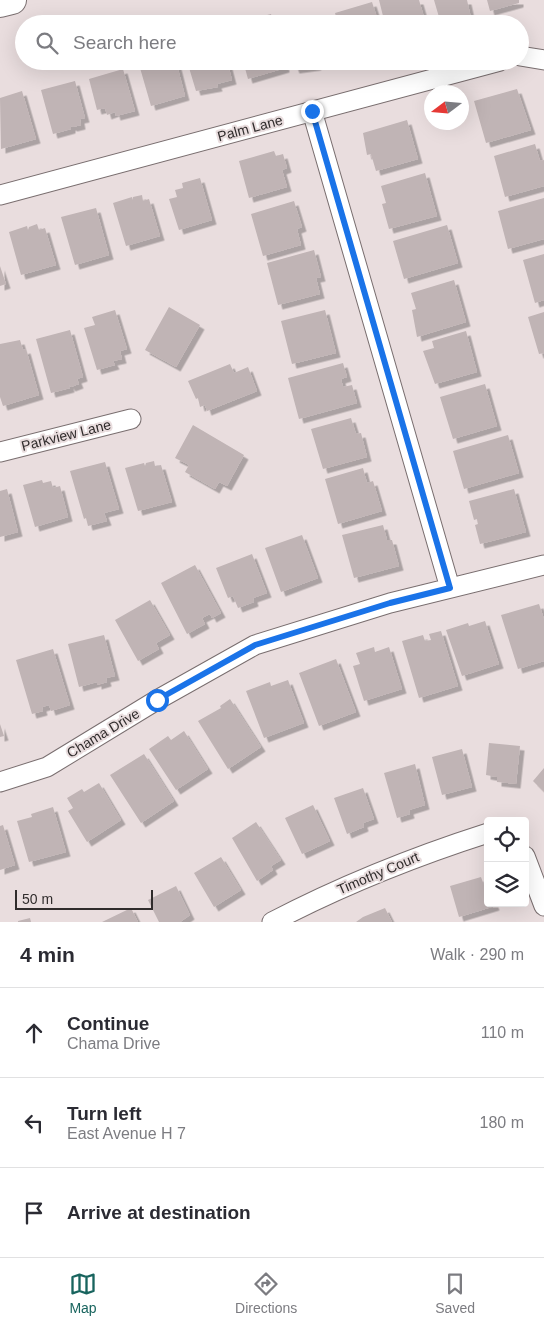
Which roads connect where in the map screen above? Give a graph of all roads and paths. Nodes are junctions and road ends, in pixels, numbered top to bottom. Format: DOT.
graph roads {
  1 [pos="12,0"];
  2 [pos="0,4"];
  3 [pos="529,58"];
  4 [pos="544,60"];
  5 [pos="466,70"];
  6 [pos="312,111"];
  7 [pos="0,195"];
  8 [pos="131,419"];
  9 [pos="0,452"];
  10 [pos="544,565"];
  11 [pos="450,588"];
  12 [pos="0,782"];
  13 [pos="484,834"];
  14 [pos="527,862"];
  15 [pos="544,906"];
  16 [pos="272,922"];
  1 -- 2 [label="main road"];
  3 -- 4 [label="street"];
  5 -- 6 [label="street, Palm Lane"];
  6 -- 7 [label="street, Palm Lane"];
  6 -- 11 [label="street"];
  8 -- 9 [label="street, Parkview Lane"];
  10 -- 11 [label="street, Chama Drive"];
  11 -- 12 [label="street, Chama Drive"];
  13 -- 16 [label="street, Timothy Court"];
  14 -- 15 [label="street"];
}
